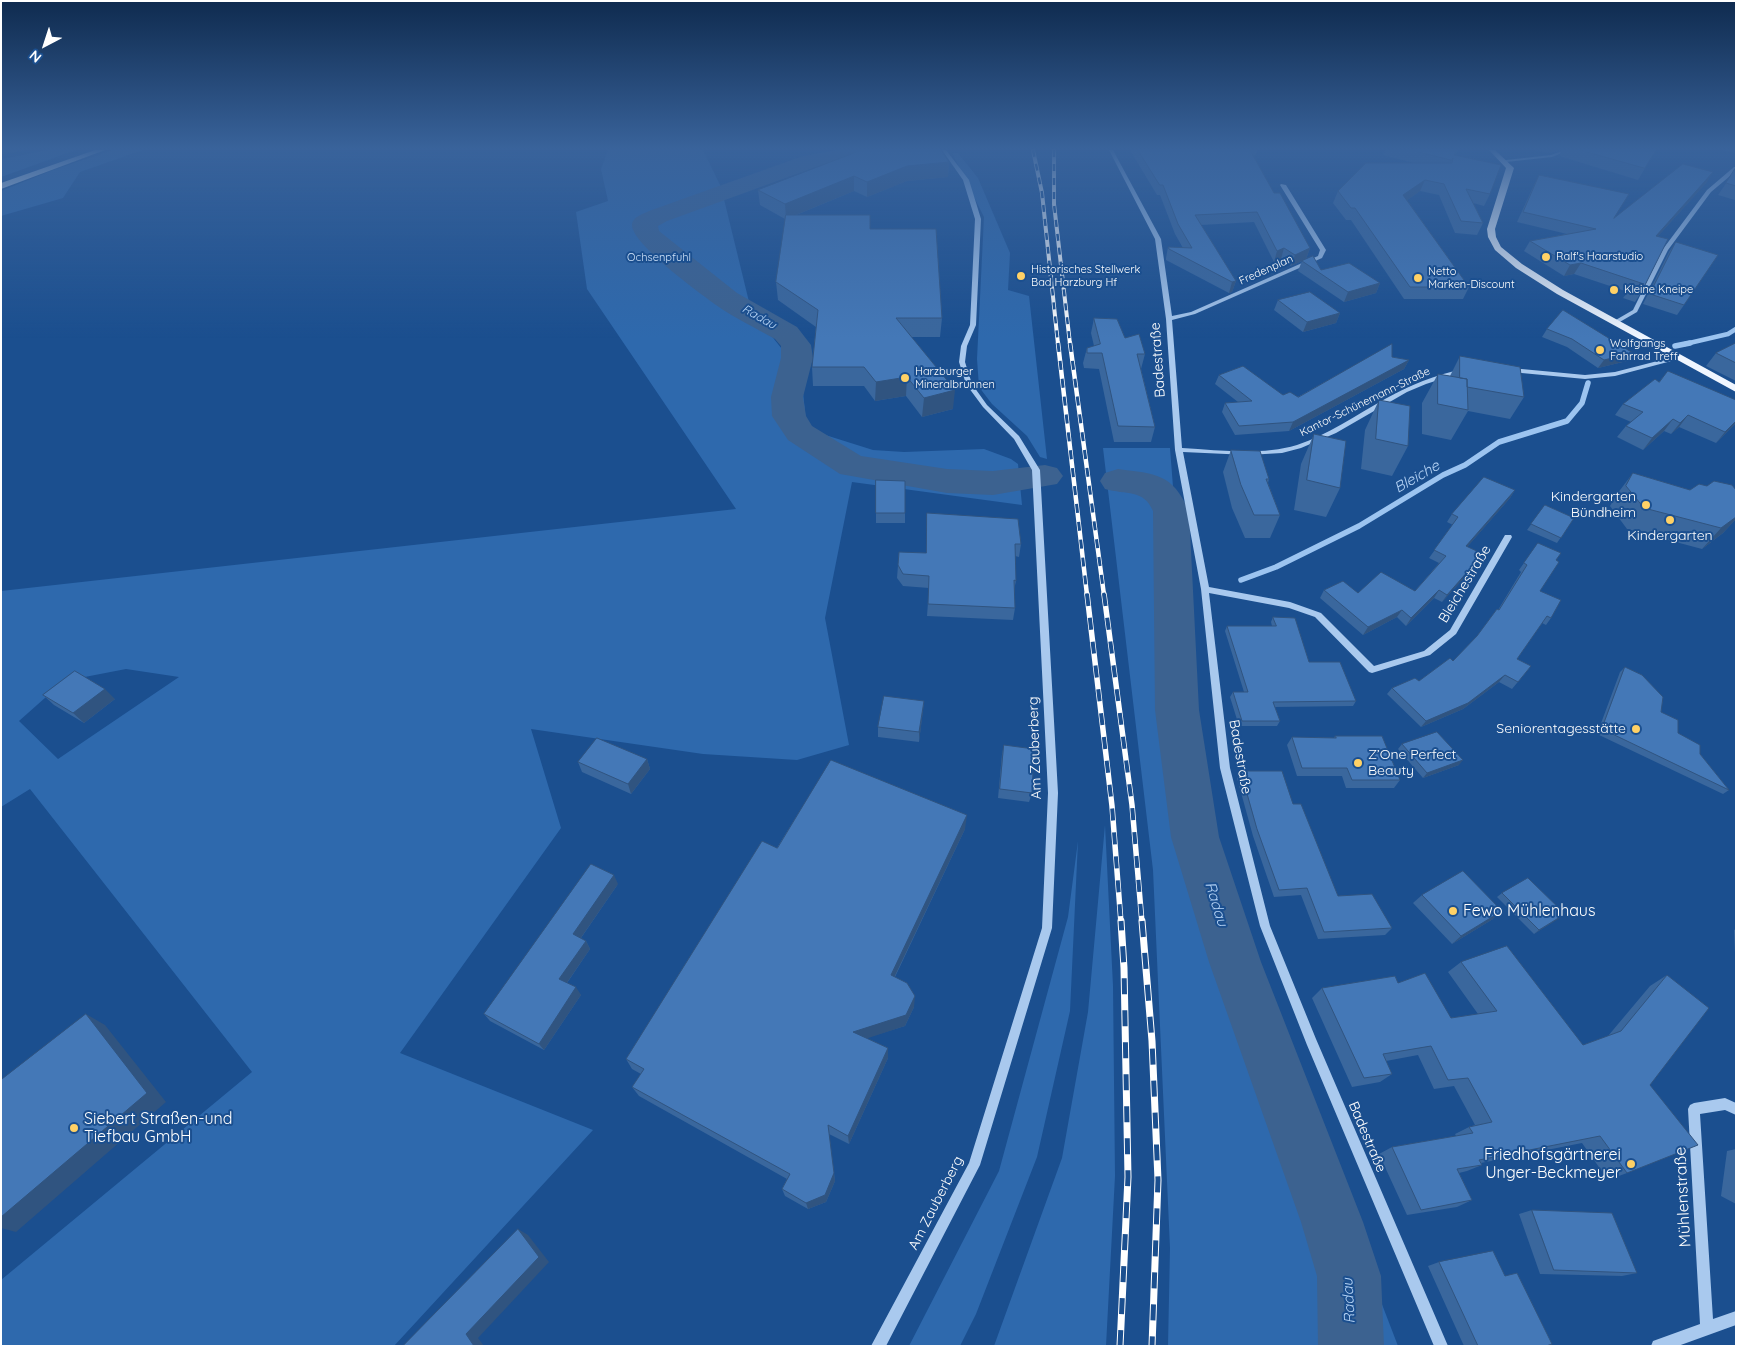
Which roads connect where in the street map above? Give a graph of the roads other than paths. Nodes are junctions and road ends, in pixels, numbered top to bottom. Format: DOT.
graph roads {
  1 [pos="976,213"];
  2 [pos="1144,213"];
  3 [pos="1300,213"];
  4 [pos="1495,213"];
  5 [pos="1693,213"];
  6 [pos="1169,319"];
  7 [pos="1616,322"];
  8 [pos="1677,358"];
  9 [pos="1500,369"];
  10 [pos="1469,370"];
  11 [pos="1736,389"];
  12 [pos="1179,450"];
  13 [pos="1508,537"];
  14 [pos="1205,590"];
  15 [pos="1736,1109"];
  16 [pos="1736,1318"];
  17 [pos="1707,1327"];
  18 [pos="878,1346"];
  19 [pos="1441,1346"];
  20 [pos="1658,1346"];
  1 -- 18 [label="street, Am Zauberberg"];
  2 -- 6 [label="street, Badestraße"];
  3 -- 6 [label="street, Fredenplan"];
  4 -- 7 [label="main road"];
  5 -- 7 [label="street"];
  6 -- 12 [label="street, Badestraße"];
  7 -- 8 [label="main road"];
  8 -- 9 [label="street"];
  8 -- 11 [label="main road"];
  10 -- 12 [label="street, Kantor-Schünemann-Straße"];
  12 -- 14 [label="street, Badestraße"];
  13 -- 14 [label="street, Bleichestraße"];
  14 -- 19 [label="street, Badestraße"];
  15 -- 17 [label="street, Mühlenstraße"];
  16 -- 17 [label="street"];
  17 -- 20 [label="street"];
}
